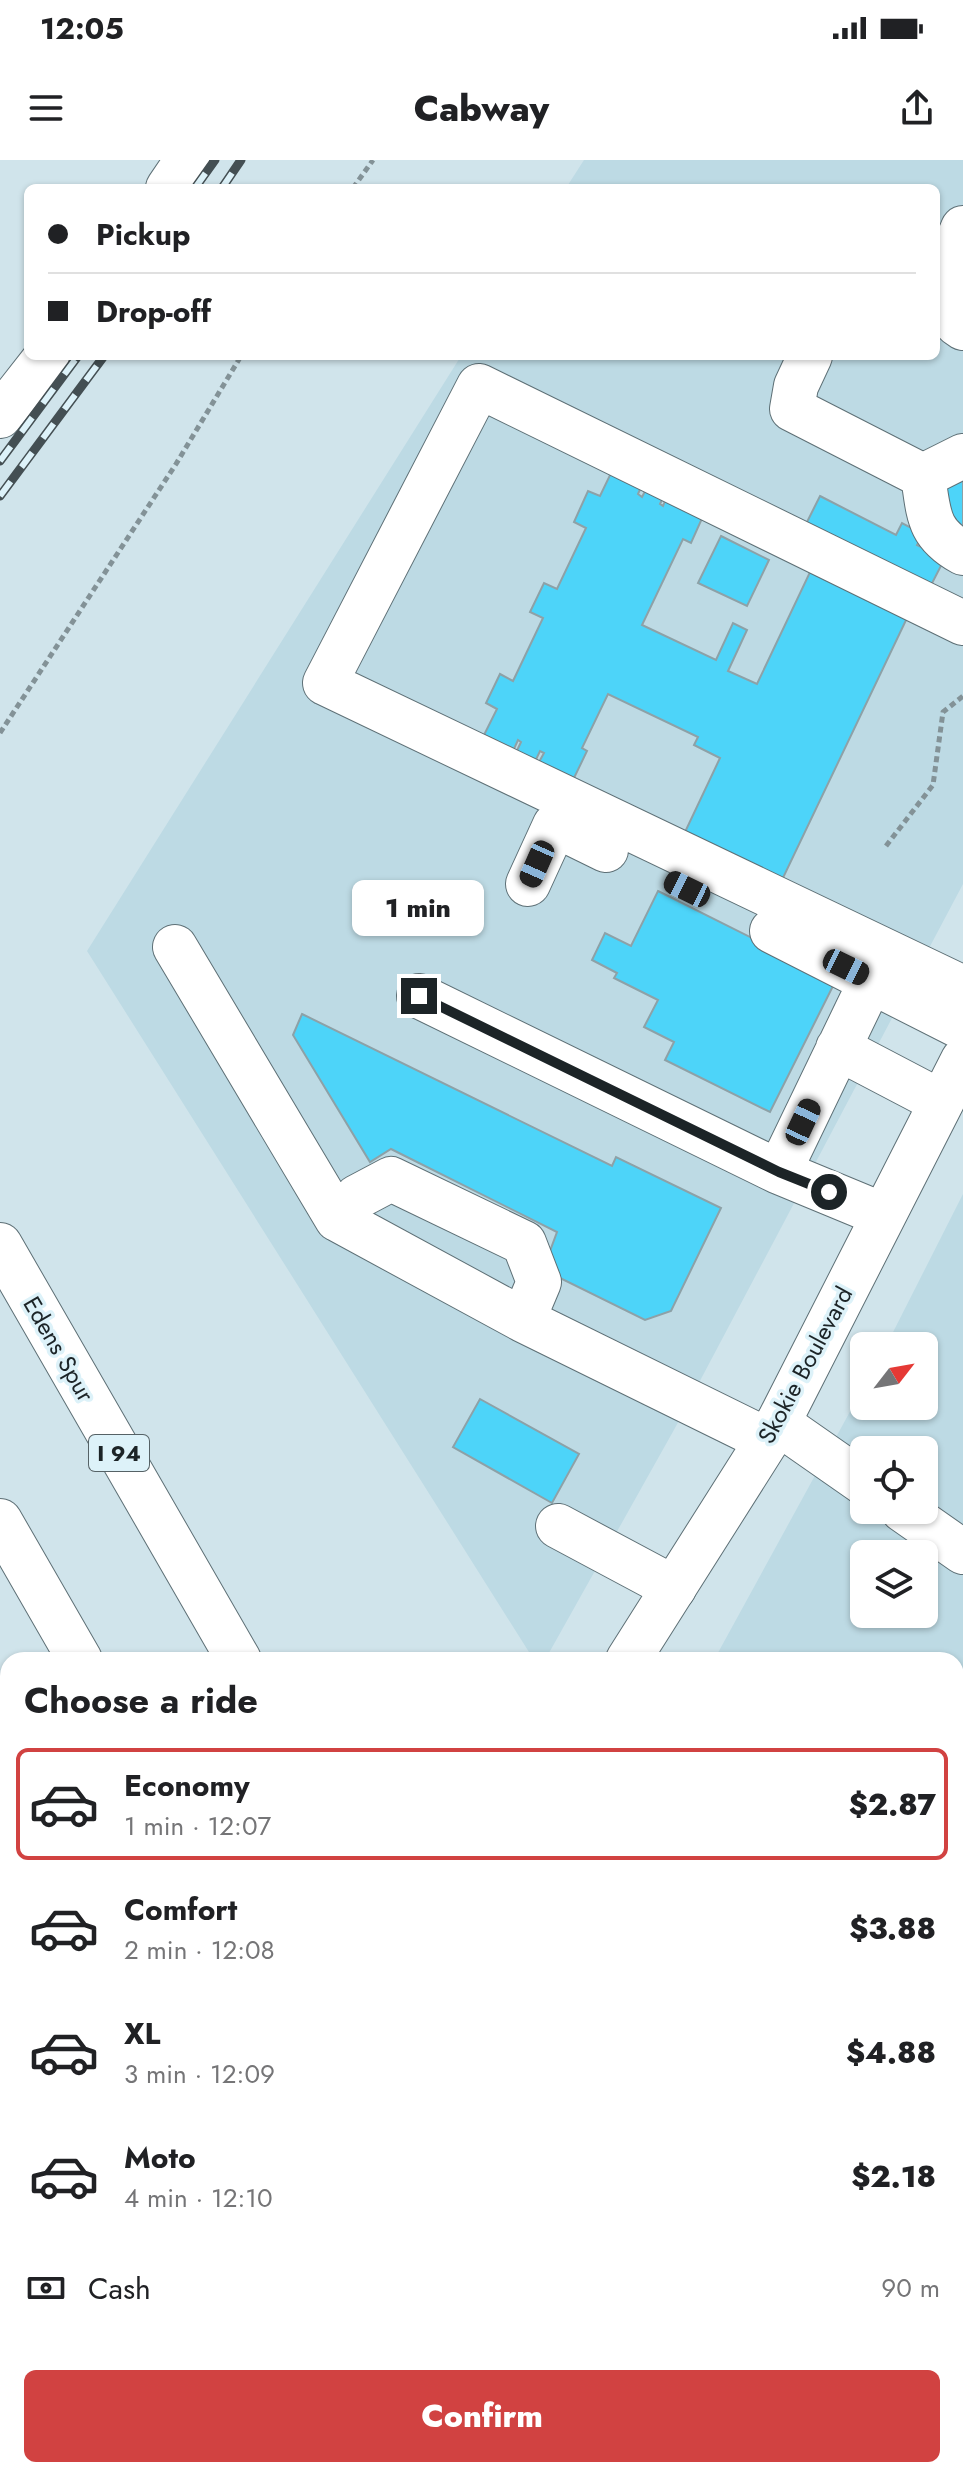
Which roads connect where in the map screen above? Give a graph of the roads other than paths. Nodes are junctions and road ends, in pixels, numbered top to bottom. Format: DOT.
graph roads {
  1 [pos="187,160"];
  2 [pos="171,184"];
  3 [pos="963,228"];
  4 [pos="963,328"];
  5 [pos="44,360"];
  6 [pos="808,360"];
  7 [pos="0,416"];
  8 [pos="963,456"];
  9 [pos="923,476"];
  10 [pos="963,553"];
  11 [pos="963,623"];
  12 [pos="528,884"];
  13 [pos="175,947"];
  14 [pos="879,965"];
  15 [pos="963,988"];
  16 [pos="419,996"];
  17 [pos="963,1028"];
  18 [pos="838,1048"];
  19 [pos="963,1060"];
  20 [pos="941,1102"];
  21 [pos="779,1172"];
  22 [pos="883,1215"];
  23 [pos="337,1219"];
  24 [pos="0,1245"];
  25 [pos="523,1320"];
  26 [pos="772,1431"];
  27 [pos="850,1475"];
  28 [pos="0,1521"];
  29 [pos="923,1524"];
  30 [pos="558,1526"];
  31 [pos="963,1552"];
  32 [pos="674,1588"];
  33 [pos="75,1652"];
  34 [pos="234,1652"];
  35 [pos="633,1652"];
  1 -- 2 [label="main road"];
  3 -- 4 [label="main road"];
  5 -- 7 [label="main road"];
  6 -- 9 [label="main road"];
  8 -- 9 [label="main road"];
  9 -- 10 [label="main road"];
  11 -- 14 [label="main road"];
  12 -- 14 [label="main road"];
  13 -- 23 [label="main road"];
  14 -- 15 [label="main road"];
  14 -- 17 [label="main road"];
  14 -- 18 [label="main road"];
  16 -- 21 [label="main road"];
  18 -- 20 [label="main road"];
  18 -- 21 [label="main road"];
  19 -- 20 [label="main road, Skokie Boulevard"];
  20 -- 22 [label="main road, Skokie Boulevard"];
  21 -- 22 [label="main road"];
  22 -- 26 [label="main road, Skokie Boulevard"];
  23 -- 25 [label="main road"];
  23 -- 25 [label="main road"];
  24 -- 34 [label="main road, Edens Spur / I 94"];
  25 -- 26 [label="main road"];
  26 -- 27 [label="main road"];
  26 -- 32 [label="main road, Skokie Boulevard"];
  28 -- 33 [label="main road"];
  29 -- 31 [label="main road"];
  30 -- 32 [label="main road"];
  32 -- 35 [label="main road, Skokie Boulevard"];
}
